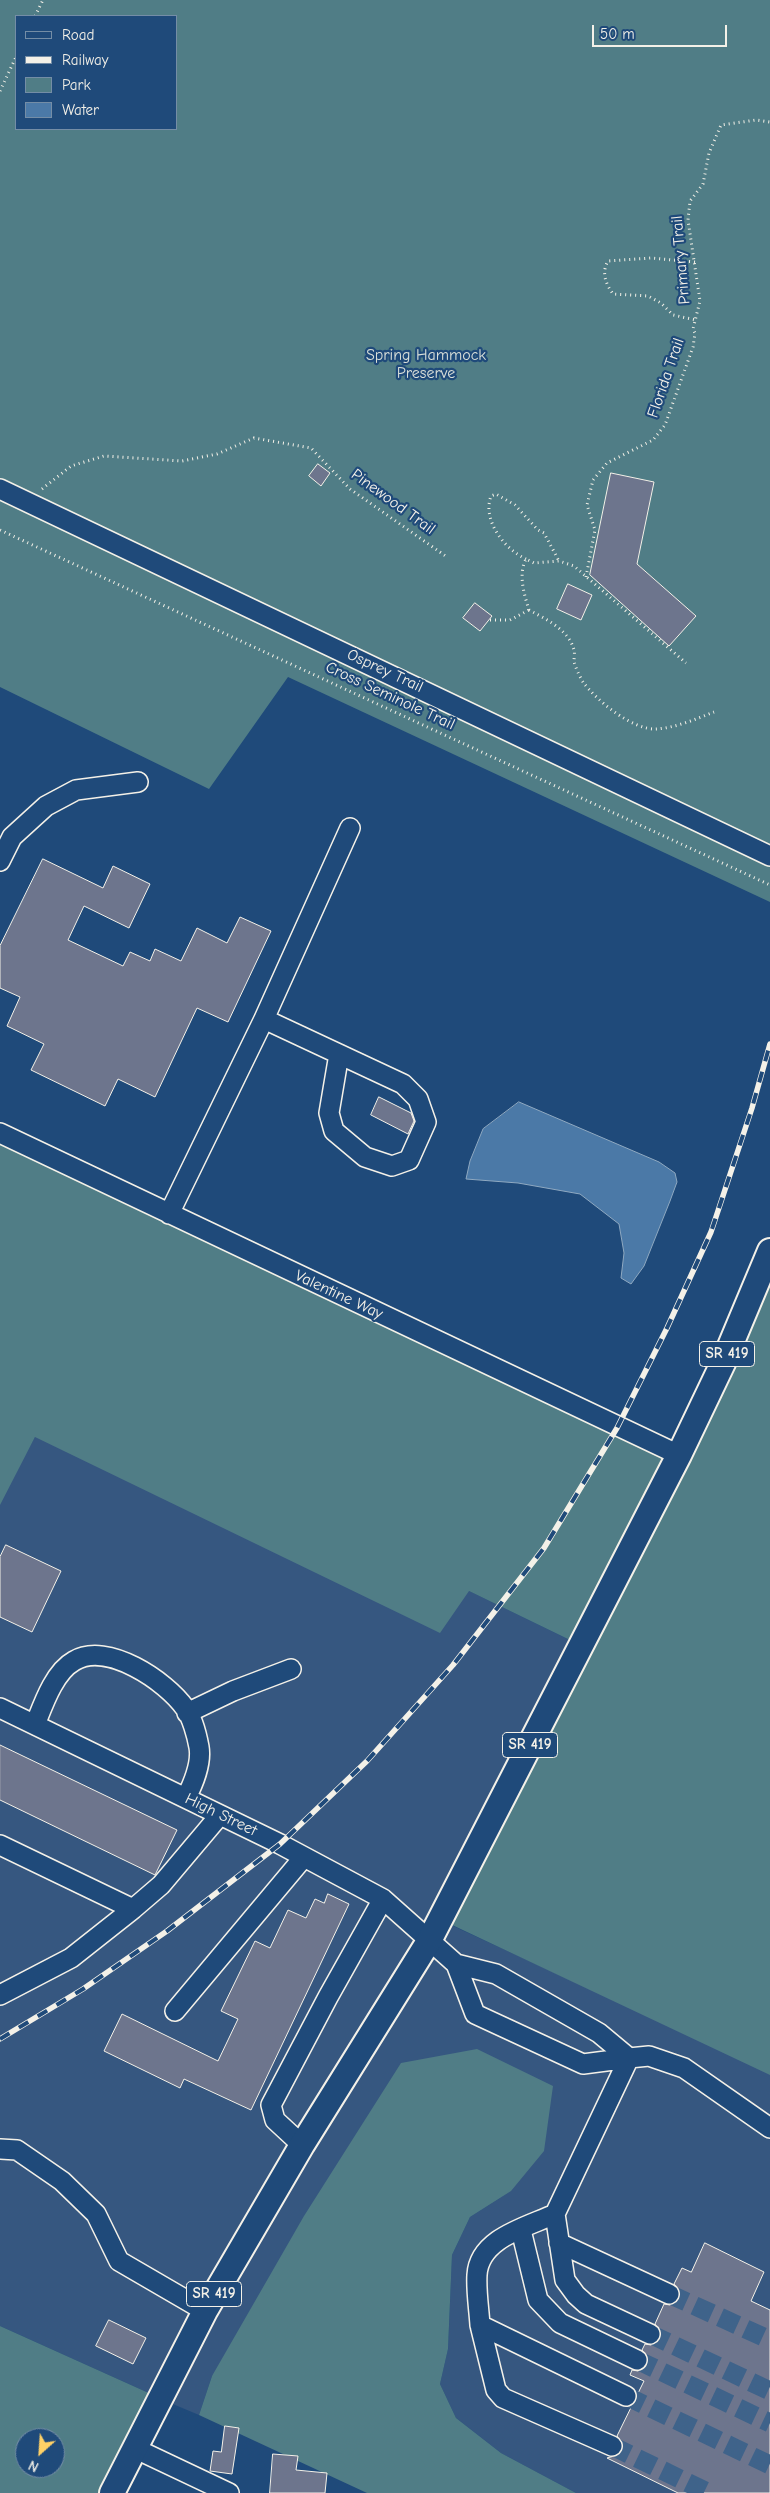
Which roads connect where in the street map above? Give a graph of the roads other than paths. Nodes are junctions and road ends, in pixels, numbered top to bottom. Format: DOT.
graph roads {
  1 [pos="0,488"];
  2 [pos="138,782"];
  3 [pos="350,828"];
  4 [pos="770,856"];
  5 [pos="0,861"];
  6 [pos="264,1019"];
  7 [pos="339,1054"];
  8 [pos="0,1133"];
  9 [pos="169,1214"];
  10 [pos="770,1251"];
  11 [pos="679,1456"];
  12 [pos="291,1668"];
  13 [pos="0,1708"];
  14 [pos="188,1713"];
  15 [pos="35,1725"];
  16 [pos="186,1798"];
  17 [pos="220,1815"];
  18 [pos="0,1845"];
  19 [pos="304,1856"];
  20 [pos="383,1899"];
  21 [pos="134,1909"];
  22 [pos="429,1941"];
  23 [pos="456,1964"];
  24 [pos="0,1995"];
  25 [pos="175,2011"];
  26 [pos="629,2058"];
  27 [pos="770,2128"];
  28 [pos="302,2145"];
  29 [pos="0,2149"];
  30 [pos="555,2214"];
  31 [pos="521,2230"];
  32 [pos="559,2243"];
  33 [pos="669,2294"];
  34 [pos="204,2311"];
  35 [pos="480,2325"];
  36 [pos="650,2334"];
  37 [pos="637,2360"];
  38 [pos="626,2396"];
  39 [pos="612,2446"];
  40 [pos="134,2448"];
  41 [pos="112,2493"];
  42 [pos="229,2493"];
  1 -- 4 [label="street, Osprey Trail"];
  2 -- 5 [label="street"];
  3 -- 6 [label="street"];
  6 -- 7 [label="street"];
  6 -- 9 [label="street"];
  7 -- 7 [label="street"];
  8 -- 9 [label="street, Valentine Way"];
  9 -- 11 [label="street, Valentine Way"];
  10 -- 11 [label="main road, SR 419"];
  11 -- 22 [label="main road, SR 419"];
  12 -- 14 [label="street"];
  13 -- 15 [label="street, High Street"];
  14 -- 15 [label="street"];
  14 -- 16 [label="street"];
  15 -- 16 [label="street, High Street"];
  16 -- 17 [label="street, High Street"];
  17 -- 19 [label="street, High Street"];
  17 -- 21 [label="street"];
  18 -- 21 [label="street"];
  19 -- 20 [label="street, High Street"];
  19 -- 25 [label="street"];
  20 -- 22 [label="street, High Street"];
  20 -- 28 [label="street"];
  21 -- 24 [label="street"];
  22 -- 23 [label="street, High Street"];
  22 -- 28 [label="main road, SR 419"];
  23 -- 26 [label="street"];
  23 -- 26 [label="street"];
  26 -- 27 [label="street"];
  26 -- 30 [label="street"];
  28 -- 34 [label="main road, SR 419"];
  29 -- 34 [label="street"];
  30 -- 31 [label="street"];
  30 -- 32 [label="street"];
  31 -- 35 [label="street"];
  31 -- 37 [label="street"];
  32 -- 33 [label="street"];
  32 -- 36 [label="street"];
  34 -- 40 [label="main road, SR 419"];
  35 -- 38 [label="street"];
  35 -- 39 [label="street"];
  40 -- 41 [label="main road, SR 419"];
  40 -- 42 [label="street"];
}
